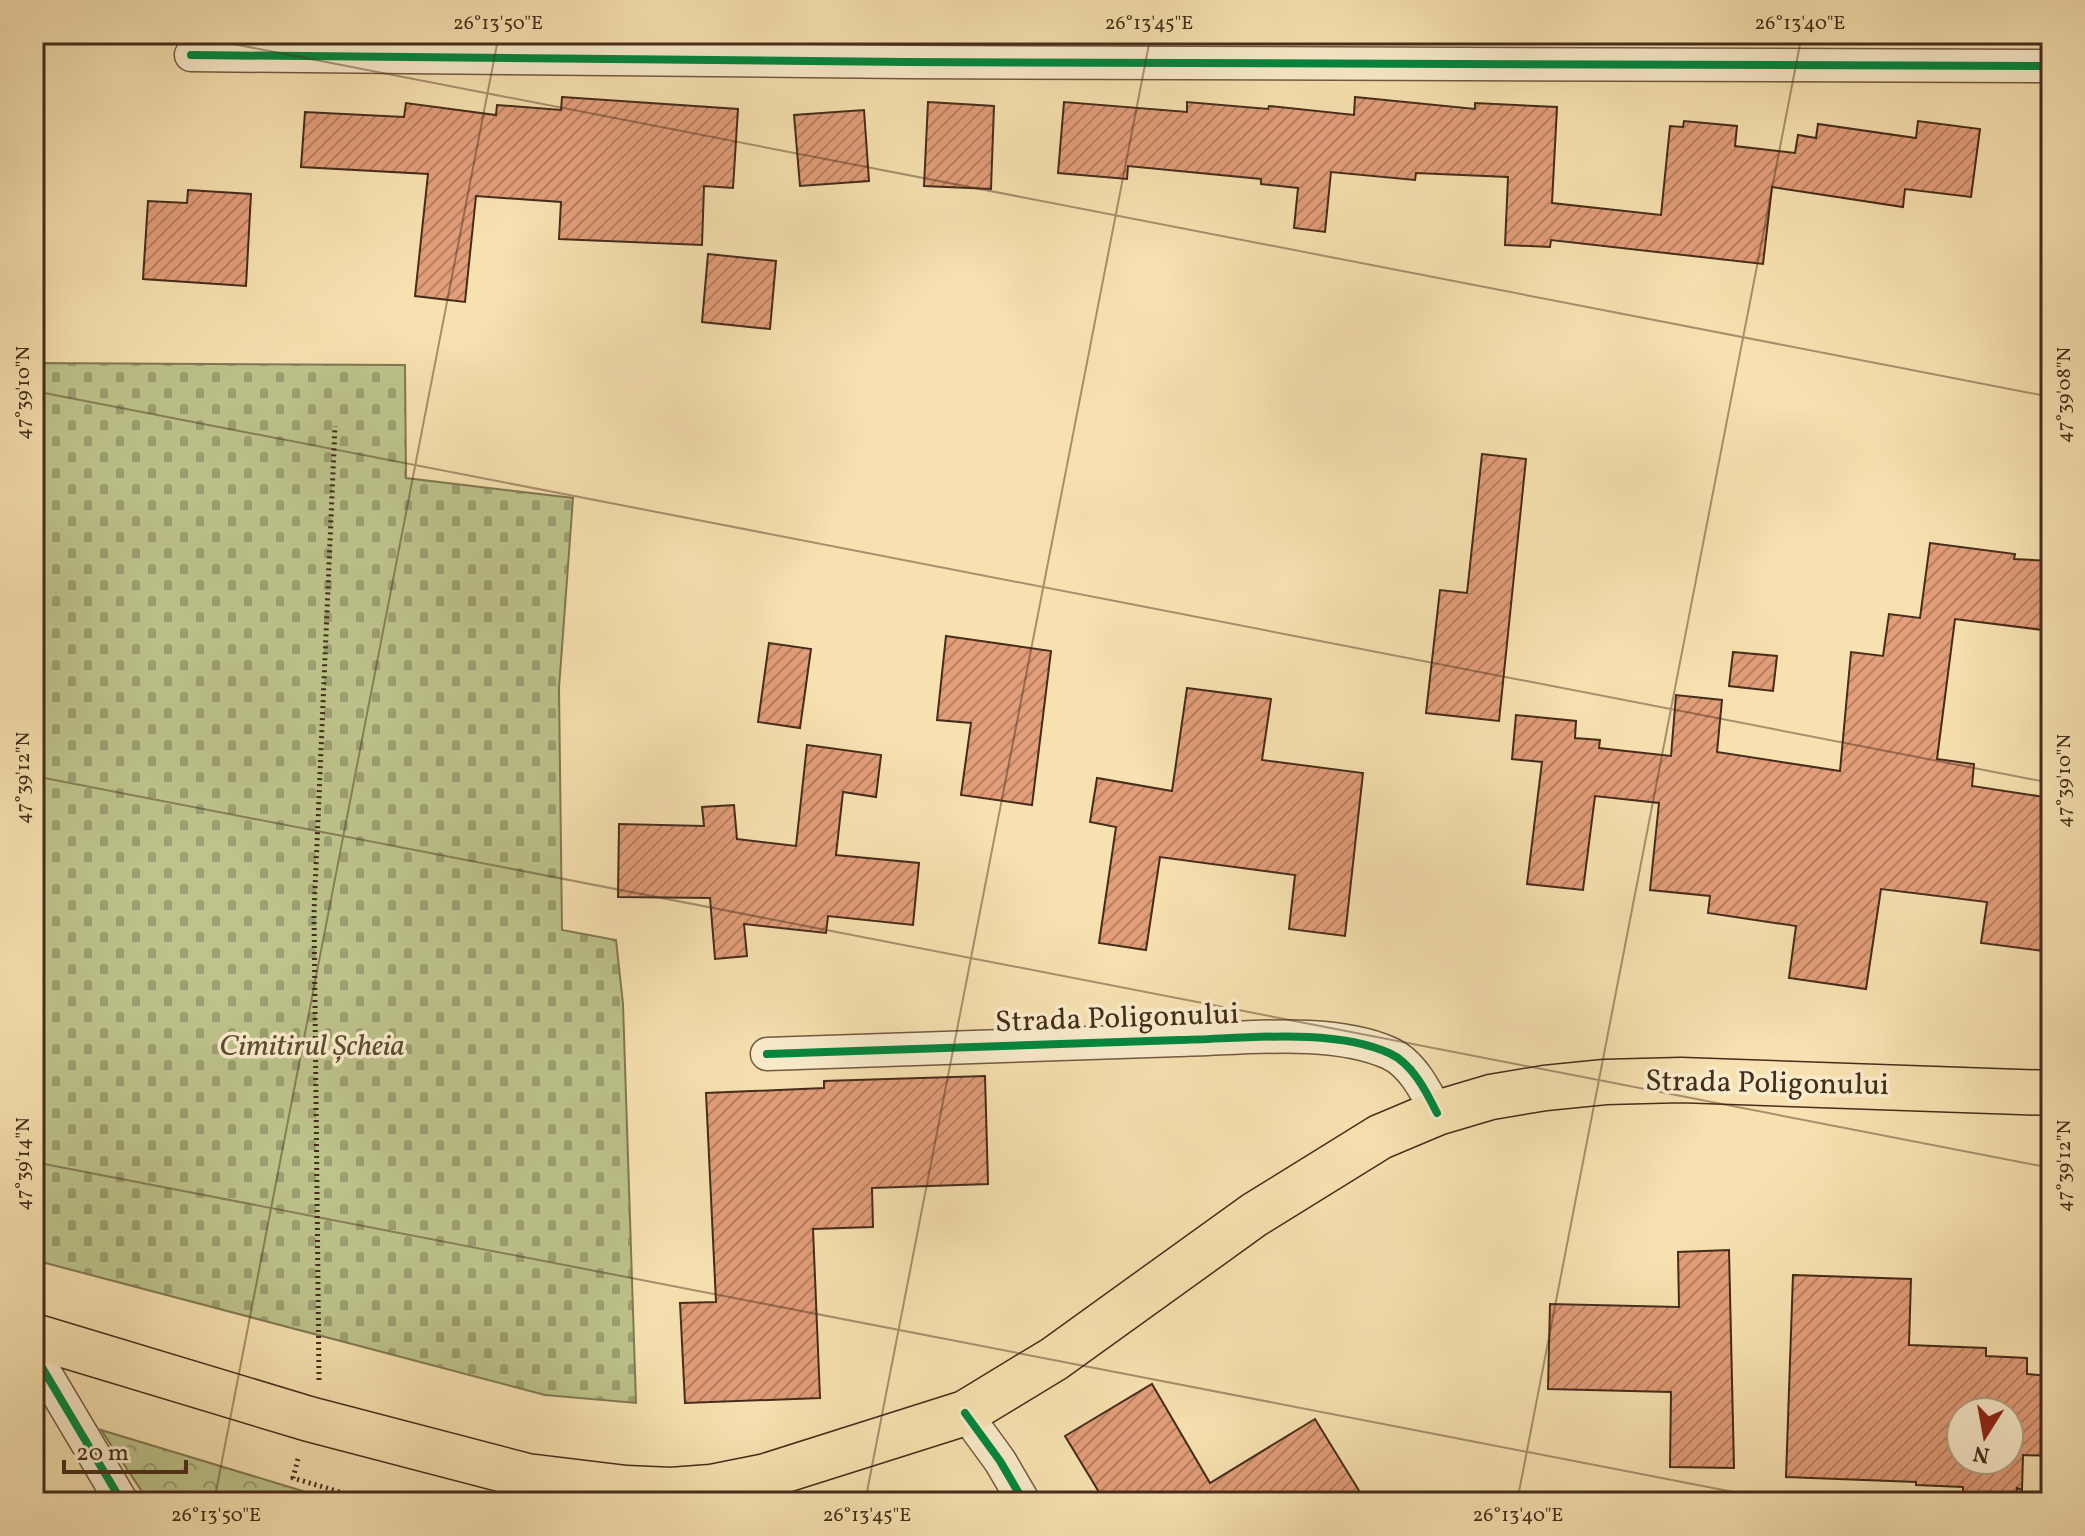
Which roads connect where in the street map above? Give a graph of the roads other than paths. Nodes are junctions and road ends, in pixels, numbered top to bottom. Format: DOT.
graph roads {
  1 [pos="191,55"];
  2 [pos="2051,66"];
  3 [pos="767,1054"];
  4 [pos="2051,1093"];
  5 [pos="1437,1113"];
  6 [pos="34,1336"];
  7 [pos="34,1354"];
  8 [pos="965,1413"];
  9 [pos="122,1502"];
  10 [pos="1024,1502"];
  1 -- 2 [label="street"];
  3 -- 5 [label="street, Strada Poligonului"];
  4 -- 5 [label="main road, Strada Poligonului"];
  5 -- 8 [label="main road, Strada Poligonului"];
  6 -- 8 [label="main road, Strada Poligonului"];
  7 -- 9 [label="street"];
  8 -- 10 [label="street"];
}
